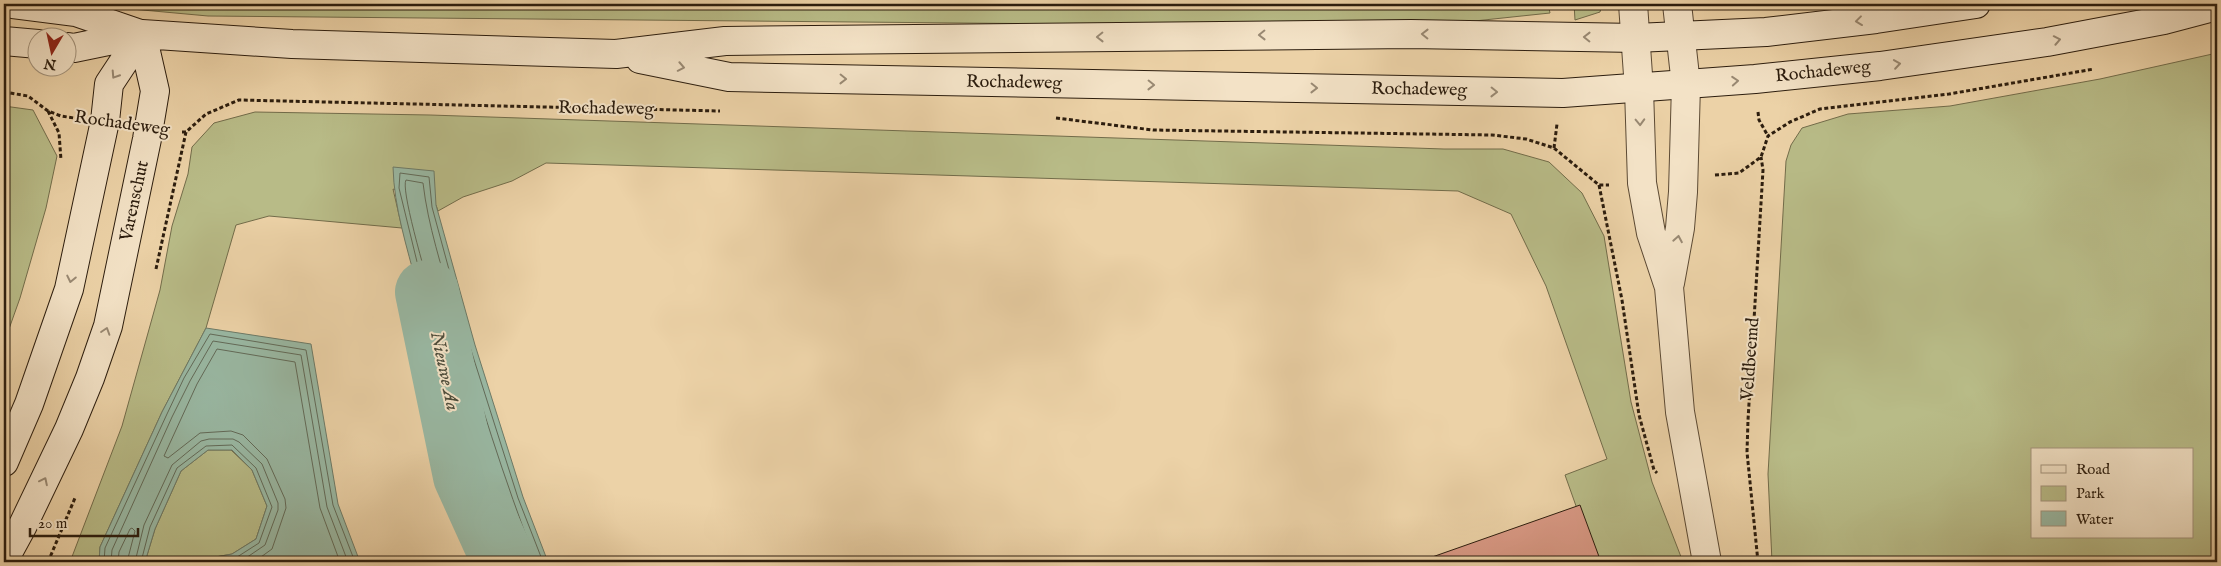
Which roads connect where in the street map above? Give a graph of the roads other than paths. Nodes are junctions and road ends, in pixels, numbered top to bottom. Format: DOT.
graph roads {
  1 [pos="13,4"];
  2 [pos="1633,4"];
  3 [pos="1677,4"];
  4 [pos="1976,4"];
  5 [pos="2217,6"];
  6 [pos="142,34"];
  7 [pos="1681,36"];
  8 [pos="1636,38"];
  9 [pos="4,40"];
  10 [pos="28,43"];
  11 [pos="78,47"];
  12 [pos="616,54"];
  13 [pos="1686,85"];
  14 [pos="1639,89"];
  15 [pos="1670,287"];
  16 [pos="4,462"];
  17 [pos="4,560"];
  18 [pos="1707,562"];
  1 -- 6 [label="main road, Rochadeweg"];
  2 -- 8 [label="main road"];
  3 -- 7 [label="main road"];
  4 -- 7 [label="main road, Rochadeweg, one-way"];
  13 -- 5 [label="main road, Rochadeweg, one-way"];
  6 -- 11 [label="main road, Rochadeweg"];
  6 -- 12 [label="main road, Rochadeweg"];
  6 -- 16 [label="main road, one-way"];
  17 -- 6 [label="main road, Varenschut, one-way"];
  7 -- 8 [label="main road, Rochadeweg"];
  7 -- 13 [label="main road"];
  8 -- 12 [label="main road, Rochadeweg, one-way"];
  8 -- 14 [label="main road"];
  9 -- 10 [label="main road"];
  12 -- 14 [label="main road, Rochadeweg, one-way"];
  13 -- 14 [label="main road, Rochadeweg"];
  15 -- 13 [label="main road, one-way"];
  14 -- 15 [label="main road, one-way"];
  15 -- 18 [label="main road"];
}
